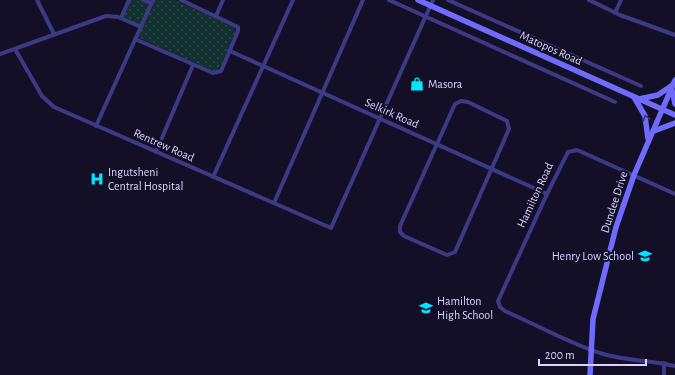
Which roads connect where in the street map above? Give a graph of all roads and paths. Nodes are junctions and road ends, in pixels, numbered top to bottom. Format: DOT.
graph roads {
  1 [pos="37,0"];
  2 [pos="130,0"];
  3 [pos="143,0"];
  4 [pos="181,0"];
  5 [pos="223,0"];
  6 [pos="293,0"];
  7 [pos="363,0"];
  8 [pos="389,0"];
  9 [pos="418,0"];
  10 [pos="448,0"];
  11 [pos="589,0"];
  12 [pos="621,0"];
  13 [pos="152,2"];
  14 [pos="432,3"];
  15 [pos="615,13"];
  16 [pos="216,16"];
  17 [pos="425,17"];
  18 [pos="121,18"];
  19 [pos="141,27"];
  20 [pos="54,34"];
  21 [pos="675,35"];
  22 [pos="135,39"];
  23 [pos="15,48"];
  24 [pos="230,51"];
  25 [pos="0,54"];
  26 [pos="193,65"];
  27 [pos="263,66"];
  28 [pos="674,85"];
  29 [pos="640,86"];
  30 [pos="322,93"];
  31 [pos="636,98"];
  32 [pos="615,102"];
  33 [pos="675,104"];
  34 [pos="663,110"];
  35 [pos="675,116"];
  36 [pos="380,118"];
  37 [pos="675,123"];
  38 [pos="96,126"];
  39 [pos="654,131"];
  40 [pos="648,143"];
  41 [pos="437,144"];
  42 [pos="156,152"];
  43 [pos="493,169"];
  44 [pos="634,175"];
  45 [pos="213,177"];
  46 [pos="547,194"];
  47 [pos="675,194"];
  48 [pos="274,203"];
  49 [pos="590,350"];
  50 [pos="664,363"];
  51 [pos="675,366"];
  52 [pos="590,375"];
  53 [pos="664,375"];
  1 -- 20 [label="street"];
  2 -- 18 [label="street"];
  3 -- 13 [label="street"];
  4 -- 16 [label="street"];
  5 -- 16 [label="street"];
  6 -- 27 [label="street"];
  7 -- 30 [label="street"];
  8 -- 17 [label="street"];
  9 -- 14 [label="main road, Matopos Road"];
  10 -- 29 [label="street"];
  11 -- 15 [label="street"];
  12 -- 15 [label="street"];
  13 -- 19 [label="street"];
  14 -- 17 [label="street"];
  14 -- 31 [label="main road, Matopos Road"];
  15 -- 21 [label="street"];
  16 -- 24 [label="street"];
  17 -- 32 [label="street"];
  17 -- 36 [label="street"];
  18 -- 19 [label="street"];
  18 -- 20 [label="street"];
  19 -- 22 [label="street"];
  20 -- 23 [label="street"];
  22 -- 26 [label="street"];
  22 -- 38 [label="street"];
  23 -- 25 [label="street"];
  23 -- 38 [label="street, Rentrew Road"];
  24 -- 26 [label="street"];
  24 -- 27 [label="street, Selkirk Road"];
  26 -- 42 [label="street"];
  27 -- 30 [label="street, Selkirk Road"];
  27 -- 45 [label="street"];
  28 -- 31 [label="main road"];
  28 -- 33 [label="main road"];
  28 -- 34 [label="main road, Dundee Drive"];
  30 -- 36 [label="street, Selkirk Road"];
  30 -- 48 [label="street"];
  31 -- 34 [label="main road, Matopos Road"];
  40 -- 31 [label="main road, one-way"];
  34 -- 35 [label="main road, Matopos Road"];
  34 -- 39 [label="main road, Dundee Drive"];
  36 -- 41 [label="street, Selkirk Road"];
  36 -- 48 [label="street, Rentrew Road"];
  37 -- 39 [label="main road"];
  38 -- 42 [label="street, Rentrew Road"];
  39 -- 40 [label="main road, Dundee Drive"];
  40 -- 44 [label="main road, Dundee Drive"];
  41 -- 43 [label="street, Selkirk Road"];
  41 -- 43 [label="street"];
  41 -- 43 [label="street"];
  42 -- 45 [label="street, Rentrew Road"];
  43 -- 46 [label="street, Selkirk Road"];
  44 -- 46 [label="street, Hamilton Road"];
  44 -- 47 [label="street, Hamilton Road"];
  44 -- 49 [label="main road, Dundee Drive"];
  45 -- 48 [label="street, Rentrew Road"];
  46 -- 49 [label="street, Hamilton Road"];
  49 -- 50 [label="street"];
  49 -- 52 [label="main road, Dundee Drive"];
  50 -- 51 [label="street"];
  50 -- 53 [label="street"];
}
